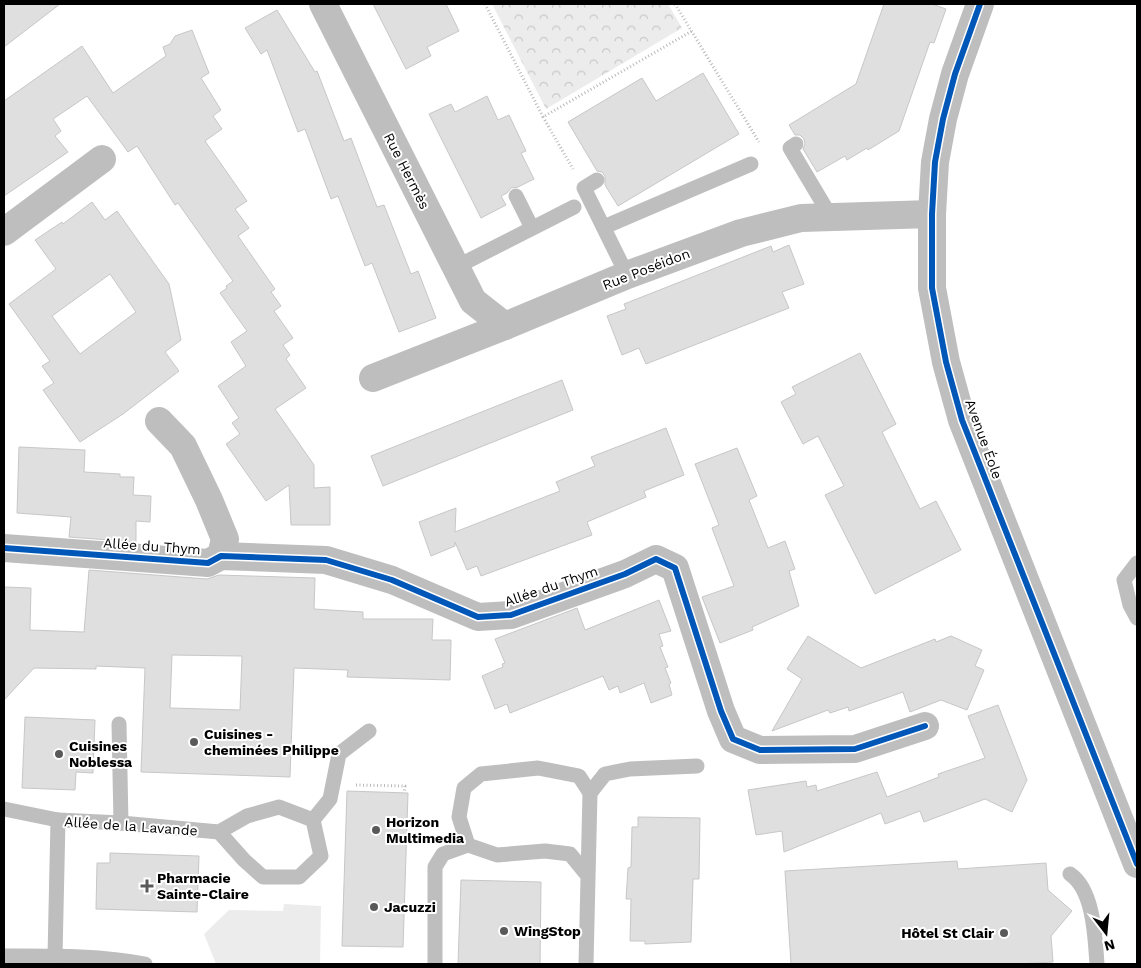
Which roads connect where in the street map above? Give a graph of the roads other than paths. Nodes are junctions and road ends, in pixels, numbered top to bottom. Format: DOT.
graph roads {
  1 [pos="323,4"];
  2 [pos="980,4"];
  3 [pos="796,144"];
  4 [pos="102,159"];
  5 [pos="751,164"];
  6 [pos="597,180"];
  7 [pos="516,196"];
  8 [pos="574,206"];
  9 [pos="932,214"];
  10 [pos="831,217"];
  11 [pos="532,228"];
  12 [pos="604,228"];
  13 [pos="4,232"];
  14 [pos="456,267"];
  15 [pos="627,276"];
  16 [pos="505,326"];
  17 [pos="373,378"];
  18 [pos="159,421"];
  19 [pos="4,548"];
  20 [pos="221,556"];
  21 [pos="1137,563"];
  22 [pos="1137,618"];
  23 [pos="120,724"];
  24 [pos="925,726"];
  25 [pos="369,731"];
  26 [pos="697,766"];
  27 [pos="590,793"];
  28 [pos="4,809"];
  29 [pos="58,820"];
  30 [pos="313,820"];
  31 [pos="121,823"];
  32 [pos="219,832"];
  33 [pos="468,844"];
  34 [pos="1137,864"];
  35 [pos="1070,874"];
  36 [pos="588,876"];
  37 [pos="4,956"];
  38 [pos="55,956"];
  39 [pos="145,964"];
  40 [pos="435,964"];
  41 [pos="586,964"];
  42 [pos="1096,964"];
  1 -- 14 [label="street, Rue Hermès"];
  2 -- 9 [label="street, Avenue Éole"];
  3 -- 10 [label="lane"];
  4 -- 13 [label="street"];
  5 -- 12 [label="lane"];
  6 -- 12 [label="lane"];
  7 -- 11 [label="lane"];
  8 -- 11 [label="lane"];
  9 -- 10 [label="street, Rue Poséidon"];
  9 -- 34 [label="street, Avenue Éole"];
  10 -- 15 [label="street, Rue Poséidon"];
  11 -- 14 [label="lane"];
  12 -- 15 [label="lane"];
  14 -- 16 [label="street, Rue Hermès"];
  15 -- 16 [label="street, Rue Poséidon"];
  16 -- 17 [label="street, Rue Poséidon"];
  18 -- 20 [label="street"];
  19 -- 20 [label="street, Allée du Thym"];
  20 -- 24 [label="street, Allée du Thym"];
  21 -- 22 [label="lane"];
  23 -- 31 [label="lane"];
  25 -- 30 [label="lane"];
  26 -- 27 [label="lane"];
  27 -- 33 [label="lane"];
  27 -- 36 [label="lane"];
  28 -- 29 [label="lane"];
  29 -- 31 [label="lane, Allée de la Lavande"];
  29 -- 38 [label="lane, Allée de la Lavande"];
  30 -- 32 [label="lane"];
  30 -- 32 [label="lane"];
  31 -- 32 [label="lane, Allée de la Lavande"];
  33 -- 36 [label="lane"];
  33 -- 40 [label="lane"];
  35 -- 42 [label="lane"];
  36 -- 41 [label="lane"];
  37 -- 38 [label="lane"];
  38 -- 39 [label="lane"];
}
